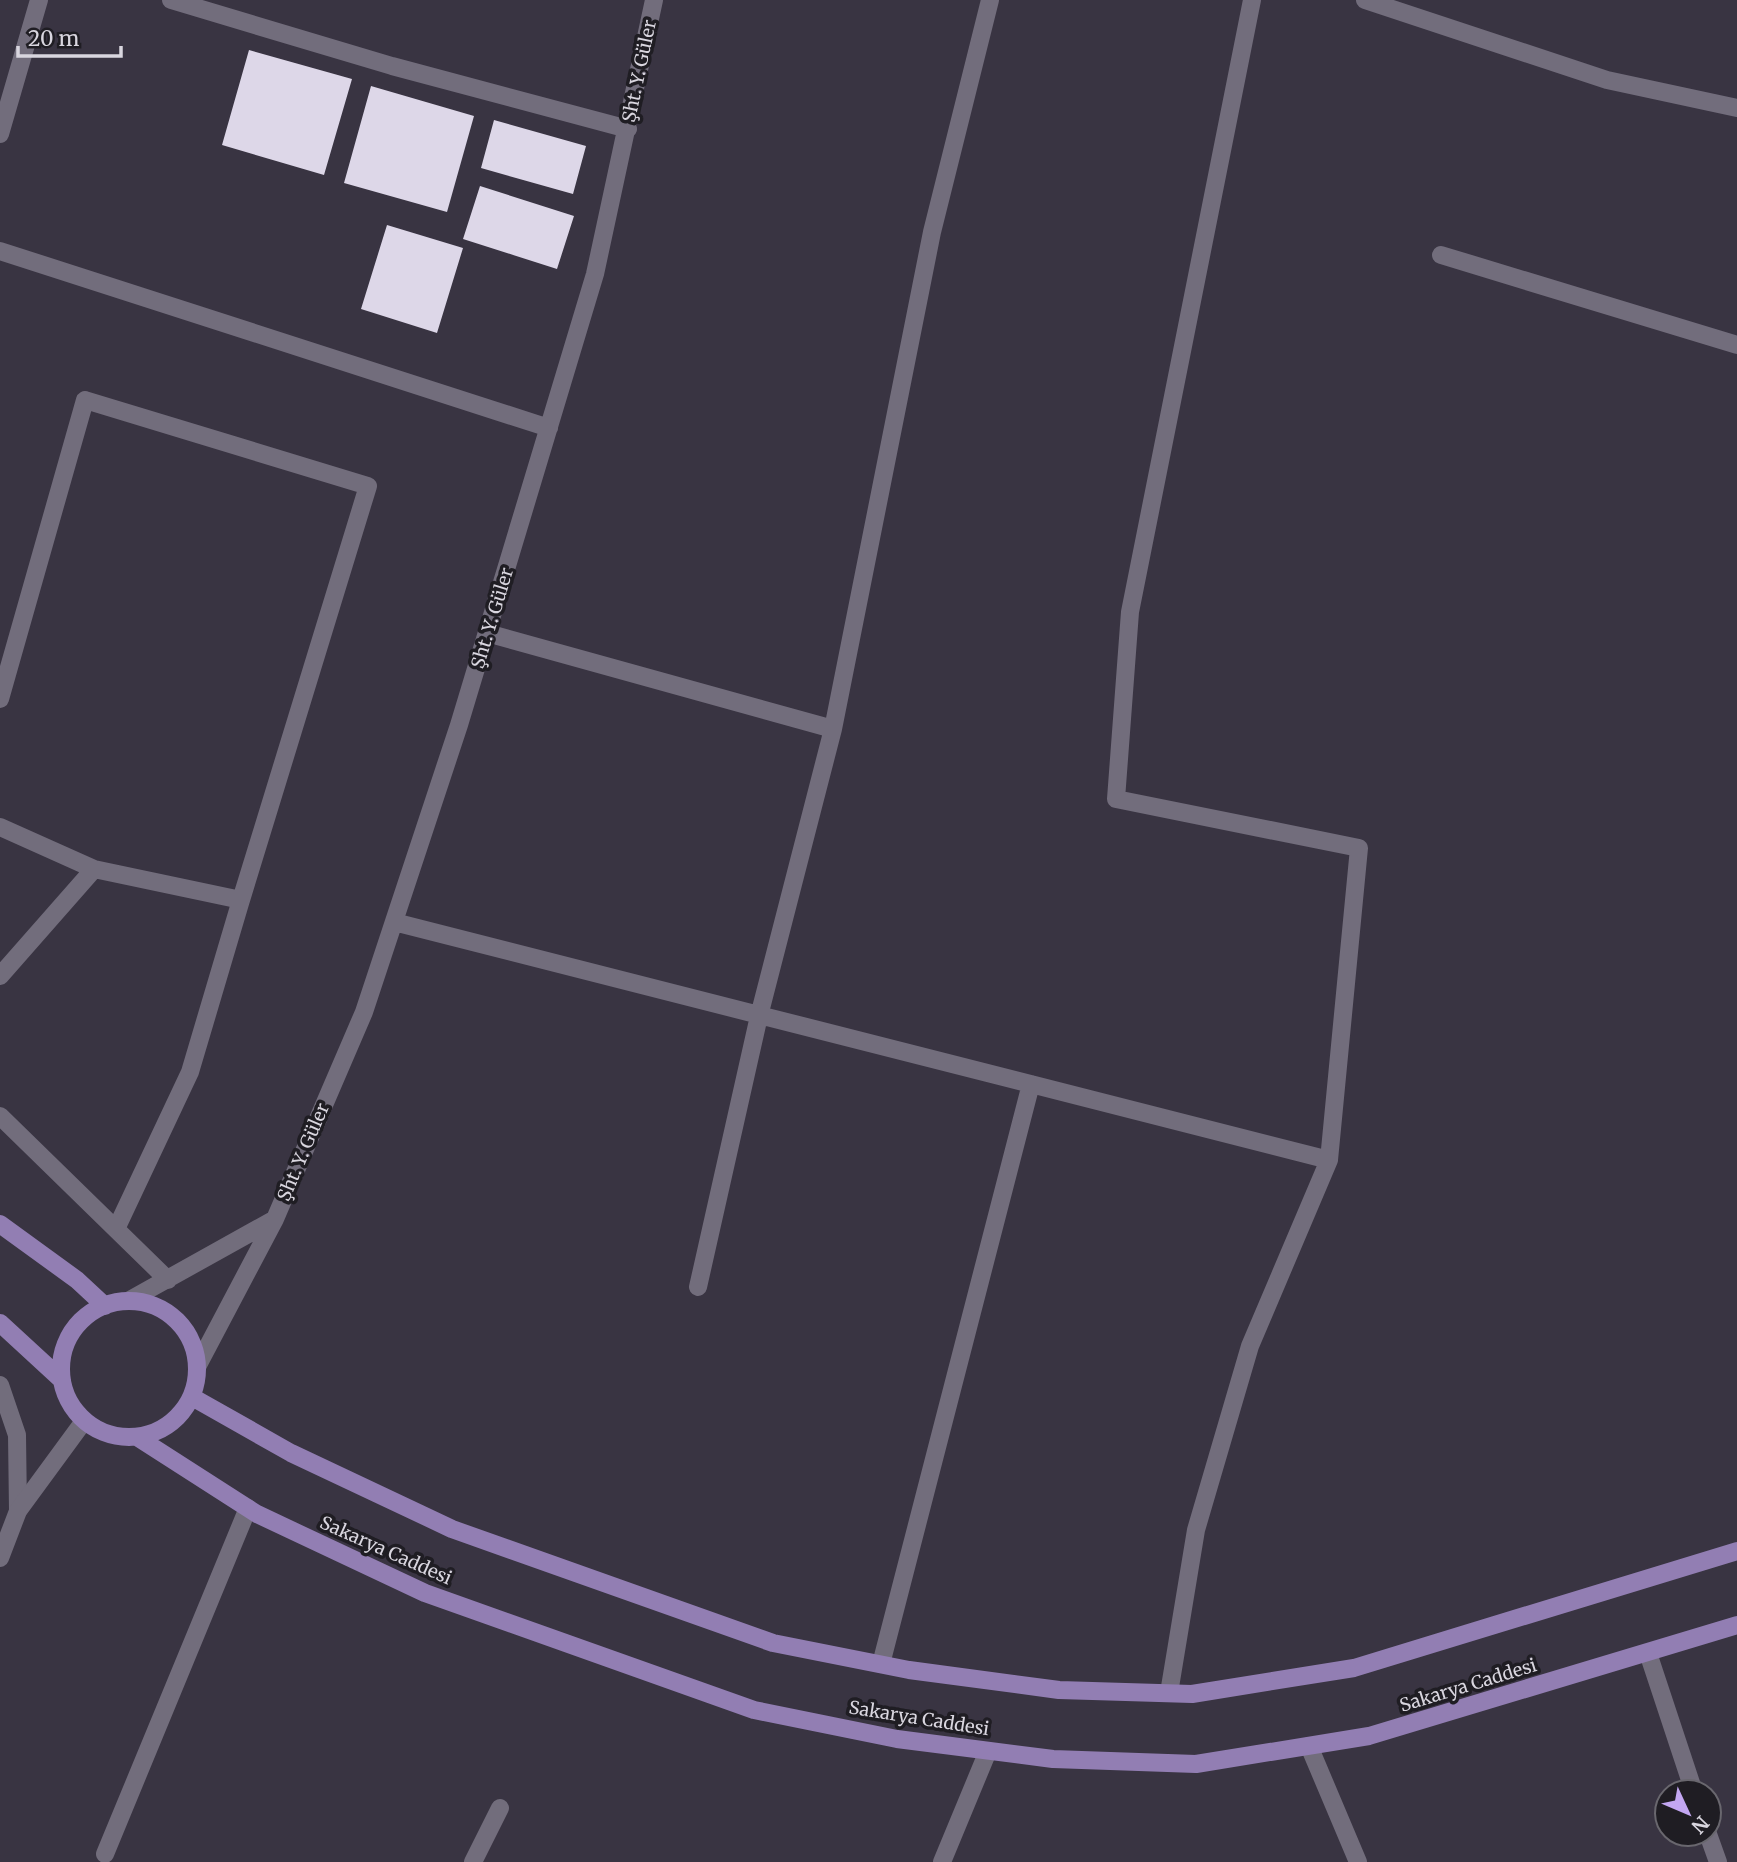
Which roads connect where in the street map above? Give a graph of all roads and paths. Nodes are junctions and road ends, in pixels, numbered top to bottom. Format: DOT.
graph roads {
  1 [pos="39,0"];
  2 [pos="171,0"];
  3 [pos="654,0"];
  4 [pos="990,0"];
  5 [pos="1252,0"];
  6 [pos="1365,0"];
  7 [pos="1737,108"];
  8 [pos="628,129"];
  9 [pos="0,134"];
  10 [pos="0,251"];
  11 [pos="1441,255"];
  12 [pos="1737,345"];
  13 [pos="549,428"];
  14 [pos="487,634"];
  15 [pos="0,699"];
  16 [pos="833,729"];
  17 [pos="0,827"];
  18 [pos="94,869"];
  19 [pos="241,900"];
  20 [pos="394,922"];
  21 [pos="0,976"];
  22 [pos="759,1016"];
  23 [pos="1031,1084"];
  24 [pos="0,1116"];
  25 [pos="1329,1160"];
  26 [pos="275,1219"];
  27 [pos="0,1224"];
  28 [pos="117,1227"];
  29 [pos="168,1280"];
  30 [pos="698,1287"];
  31 [pos="128,1301"];
  32 [pos="105,1306"];
  33 [pos="0,1323"];
  34 [pos="198,1365"];
  35 [pos="62,1380"];
  36 [pos="0,1385"];
  37 [pos="192,1396"];
  38 [pos="84,1421"];
  39 [pos="137,1437"];
  40 [pos="248,1508"];
  41 [pos="19,1511"];
  42 [pos="1737,1551"];
  43 [pos="0,1558"];
  44 [pos="1737,1625"];
  45 [pos="1647,1653"];
  46 [pos="881,1664"];
  47 [pos="1169,1693"];
  48 [pos="1309,1746"];
  49 [pos="988,1751"];
  50 [pos="1689,1778"];
  51 [pos="500,1808"];
  52 [pos="105,1854"];
  53 [pos="473,1862"];
  54 [pos="942,1862"];
  55 [pos="1357,1862"];
  1 -- 9 [label="street"];
  2 -- 8 [label="street"];
  3 -- 8 [label="street, Şht. Y. Güler"];
  4 -- 16 [label="street"];
  5 -- 25 [label="street"];
  6 -- 7 [label="street"];
  8 -- 13 [label="street, Şht. Y. Güler"];
  10 -- 13 [label="street"];
  11 -- 12 [label="street"];
  13 -- 14 [label="street, Şht. Y. Güler"];
  14 -- 16 [label="street"];
  14 -- 20 [label="street, Şht. Y. Güler"];
  15 -- 19 [label="street"];
  16 -- 22 [label="street"];
  17 -- 18 [label="street"];
  18 -- 19 [label="street"];
  18 -- 21 [label="street"];
  19 -- 28 [label="street"];
  20 -- 22 [label="street"];
  20 -- 26 [label="street, Şht. Y. Güler"];
  22 -- 23 [label="street"];
  22 -- 30 [label="street"];
  23 -- 25 [label="street"];
  23 -- 46 [label="street"];
  24 -- 28 [label="street"];
  25 -- 47 [label="street"];
  26 -- 29 [label="street"];
  26 -- 34 [label="street, Şht. Y. Güler"];
  27 -- 32 [label="main road"];
  28 -- 29 [label="street"];
  29 -- 31 [label="street"];
  31 -- 32 [label="main road"];
  31 -- 34 [label="main road"];
  32 -- 35 [label="main road"];
  33 -- 35 [label="main road"];
  34 -- 37 [label="main road"];
  35 -- 38 [label="main road"];
  36 -- 41 [label="street"];
  37 -- 39 [label="main road"];
  37 -- 46 [label="main road"];
  38 -- 39 [label="main road"];
  38 -- 41 [label="street"];
  39 -- 40 [label="main road, Sakarya Caddesi"];
  40 -- 49 [label="main road, Sakarya Caddesi"];
  40 -- 52 [label="street"];
  41 -- 43 [label="street"];
  42 -- 47 [label="main road"];
  44 -- 45 [label="main road, Sakarya Caddesi"];
  45 -- 48 [label="main road, Sakarya Caddesi"];
  45 -- 50 [label="street"];
  46 -- 47 [label="main road"];
  48 -- 49 [label="main road, Sakarya Caddesi"];
  48 -- 55 [label="street"];
  49 -- 54 [label="street"];
  51 -- 53 [label="street"];
}
